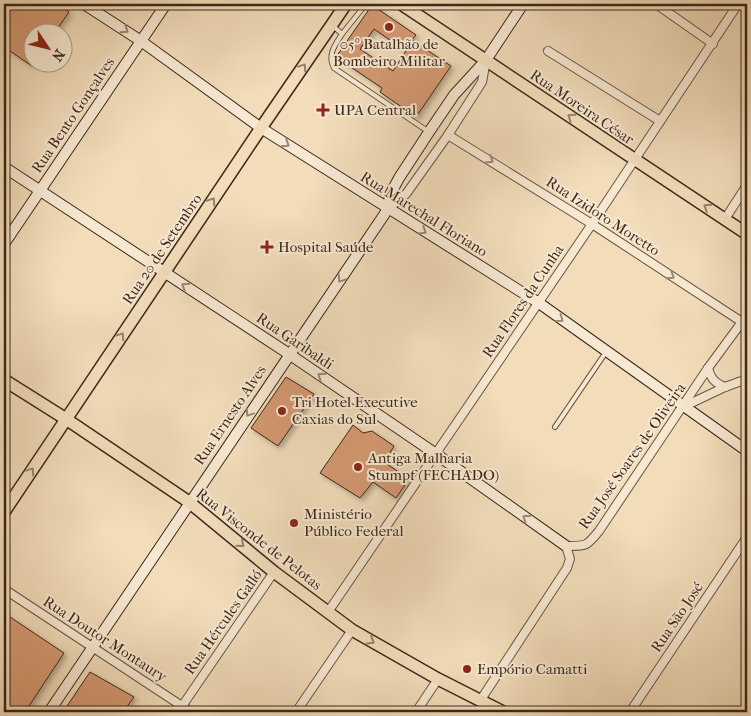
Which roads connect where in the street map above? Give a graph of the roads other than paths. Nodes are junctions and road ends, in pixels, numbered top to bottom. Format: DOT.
graph roads {
  1 [pos="84,4"];
  2 [pos="166,4"];
  3 [pos="346,4"];
  4 [pos="366,4"];
  5 [pos="401,4"];
  6 [pos="524,4"];
  7 [pos="656,4"];
  8 [pos="738,4"];
  9 [pos="332,25"];
  10 [pos="342,34"];
  11 [pos="141,41"];
  12 [pos="713,44"];
  13 [pos="548,51"];
  14 [pos="486,60"];
  15 [pos="660,121"];
  16 [pos="261,128"];
  17 [pos="428,132"];
  18 [pos="448,135"];
  19 [pos="634,159"];
  20 [pos="4,167"];
  21 [pos="747,185"];
  22 [pos="40,191"];
  23 [pos="388,209"];
  24 [pos="725,219"];
  25 [pos="592,224"];
  26 [pos="747,234"];
  27 [pos="4,244"];
  28 [pos="165,273"];
  29 [pos="539,303"];
  30 [pos="747,315"];
  31 [pos="742,322"];
  32 [pos="606,352"];
  33 [pos="289,354"];
  34 [pos="708,368"];
  35 [pos="747,379"];
  36 [pos="4,380"];
  37 [pos="725,388"];
  38 [pos="683,407"];
  39 [pos="66,419"];
  40 [pos="555,427"];
  41 [pos="747,451"];
  42 [pos="436,454"];
  43 [pos="190,502"];
  44 [pos="4,512"];
  45 [pos="747,537"];
  46 [pos="566,546"];
  47 [pos="274,572"];
  48 [pos="4,589"];
  49 [pos="328,612"];
  50 [pos="352,630"];
  51 [pos="92,647"];
  52 [pos="438,679"];
  53 [pos="480,701"];
  54 [pos="180,709"];
  55 [pos="48,712"];
  56 [pos="191,712"];
  57 [pos="296,712"];
  58 [pos="416,712"];
  59 [pos="502,712"];
  60 [pos="630,712"];
  1 -- 11 [label="street, Rua Marechal Floriano, one-way"];
  2 -- 11 [label="street, Rua Bento Gonçalves"];
  3 -- 9 [label="main road, Rua 20 de Setembro"];
  4 -- 10 [label="lane"];
  5 -- 14 [label="main road, Rua Moreira César"];
  6 -- 14 [label="street, Rua Ernesto Alves"];
  7 -- 12 [label="street"];
  8 -- 12 [label="street, Rua Flores da Cunha"];
  9 -- 10 [label="lane"];
  16 -- 9 [label="main road, Rua 20 de Setembro, one-way"];
  10 -- 17 [label="lane"];
  11 -- 16 [label="street, Rua Marechal Floriano"];
  11 -- 22 [label="street, Rua Bento Gonçalves"];
  12 -- 15 [label="street, Rua Flores da Cunha"];
  13 -- 15 [label="street"];
  14 -- 17 [label="street, Rua Ernesto Alves"];
  14 -- 18 [label="street, Rua Ernesto Alves"];
  19 -- 14 [label="main road, Rua Moreira César, one-way"];
  15 -- 19 [label="street, Rua Flores da Cunha"];
  16 -- 23 [label="street, Rua Marechal Floriano, one-way"];
  28 -- 16 [label="main road, Rua 20 de Setembro, one-way"];
  17 -- 23 [label="street, Rua Ernesto Alves"];
  18 -- 23 [label="street, Rua Ernesto Alves"];
  18 -- 25 [label="street, Rua Izidoro Moretto, one-way"];
  24 -- 19 [label="main road, Rua Moreira César, one-way"];
  19 -- 25 [label="street, Rua Flores da Cunha"];
  20 -- 22 [label="street, Rua Garibaldi"];
  21 -- 24 [label="street"];
  22 -- 27 [label="street, Rua Bento Gonçalves"];
  22 -- 28 [label="street, Rua Garibaldi"];
  23 -- 29 [label="street, Rua Marechal Floriano, one-way"];
  23 -- 33 [label="street, Rua Ernesto Alves, one-way"];
  24 -- 26 [label="main road, Rua Moreira César"];
  25 -- 29 [label="street, Rua Flores da Cunha"];
  25 -- 31 [label="street, Rua Izidoro Moretto, one-way"];
  33 -- 28 [label="street, Rua Garibaldi, one-way"];
  39 -- 28 [label="main road, Rua 20 de Setembro, one-way"];
  29 -- 32 [label="street, Rua Marechal Floriano, one-way"];
  29 -- 42 [label="street, Rua Flores da Cunha"];
  30 -- 31 [label="street, Rua José Soares de Oliveira"];
  31 -- 34 [label="street, Rua José Soares de Oliveira"];
  32 -- 38 [label="street, Rua Marechal Floriano"];
  32 -- 40 [label="lane"];
  42 -- 33 [label="street, Rua Garibaldi, one-way"];
  33 -- 43 [label="street, Rua Ernesto Alves, one-way"];
  34 -- 37 [label="street"];
  34 -- 38 [label="street, Rua José Soares de Oliveira"];
  35 -- 37 [label="street"];
  36 -- 39 [label="main road, Rua Visconde de Pelotas"];
  37 -- 38 [label="street"];
  38 -- 41 [label="street, Rua Marechal Floriano"];
  38 -- 46 [label="street, Rua José Soares de Oliveira"];
  39 -- 43 [label="main road, Rua Visconde de Pelotas"];
  44 -- 39 [label="main road, Rua 20 de Setembro, one-way"];
  46 -- 42 [label="street, Rua Garibaldi, one-way"];
  42 -- 49 [label="street, Rua Flores da Cunha"];
  43 -- 47 [label="main road, Rua Visconde de Pelotas, one-way"];
  43 -- 51 [label="street, Rua Ernesto Alves"];
  45 -- 60 [label="street, Rua São José"];
  46 -- 53 [label="street"];
  47 -- 49 [label="main road, Rua Visconde de Pelotas"];
  47 -- 54 [label="street, Rua Hércules Galló"];
  48 -- 51 [label="street, Rua Doutor Montaury"];
  49 -- 50 [label="main road, Rua Visconde de Pelotas"];
  50 -- 52 [label="main road, Rua Visconde de Pelotas, one-way"];
  50 -- 57 [label="street"];
  51 -- 54 [label="street, Rua Doutor Montaury"];
  51 -- 55 [label="street, Rua Ernesto Alves"];
  52 -- 53 [label="main road, Rua Visconde de Pelotas"];
  52 -- 58 [label="street"];
  53 -- 59 [label="main road, Rua Visconde de Pelotas"];
  54 -- 56 [label="street, Rua Doutor Montaury"];
}
